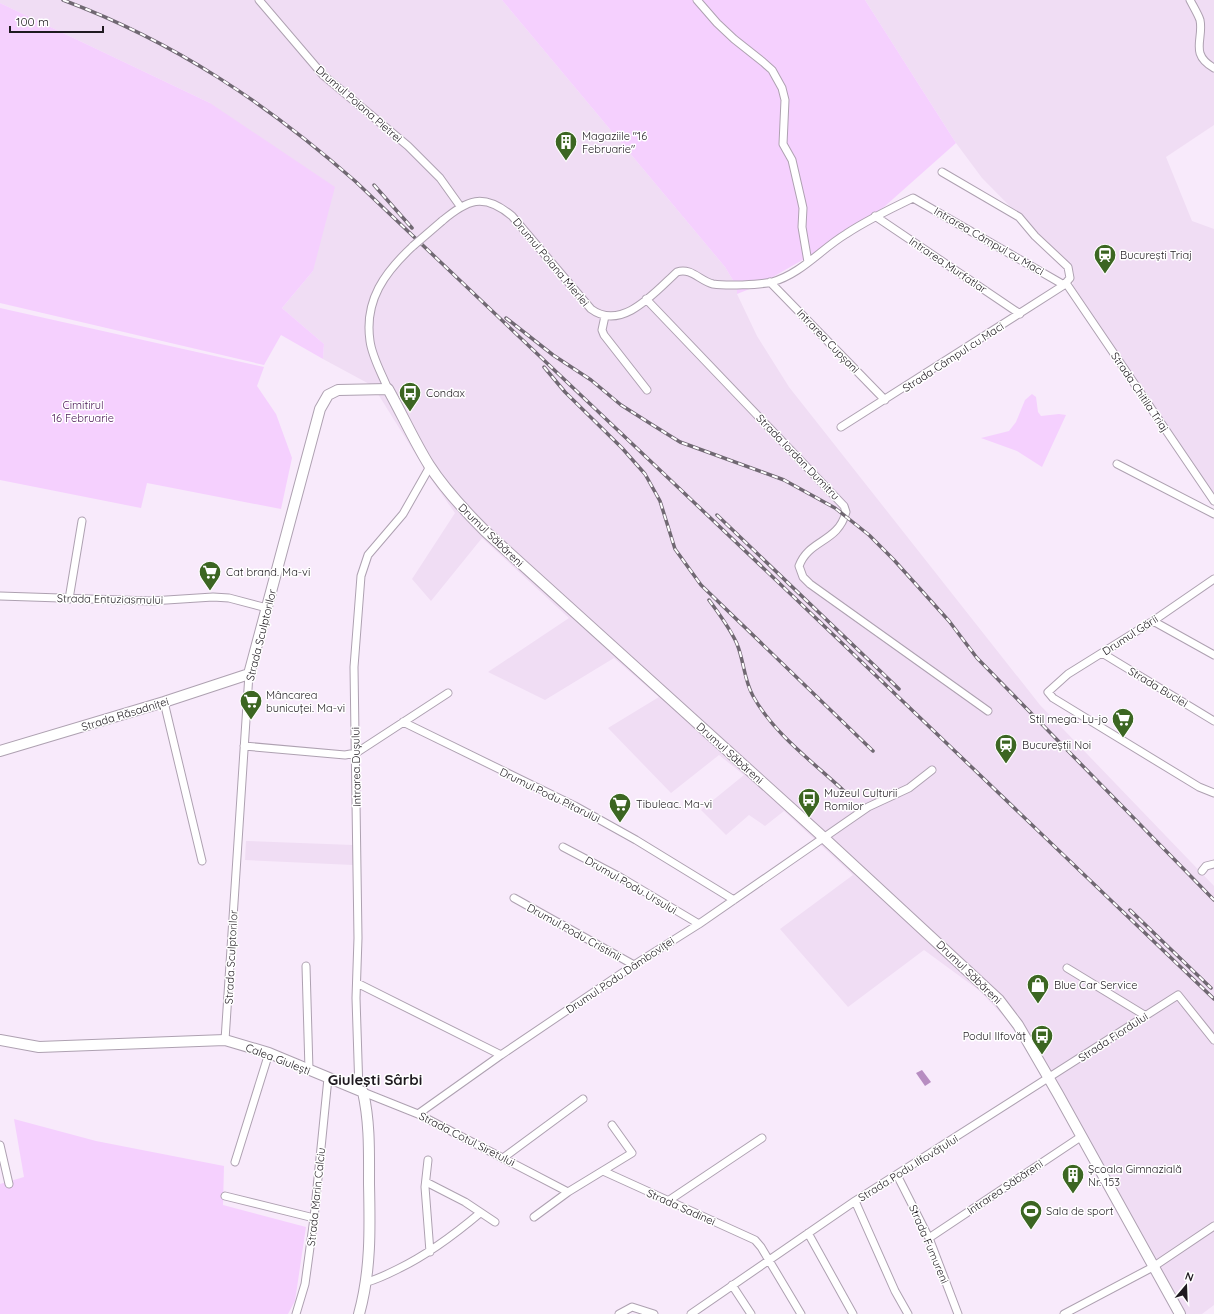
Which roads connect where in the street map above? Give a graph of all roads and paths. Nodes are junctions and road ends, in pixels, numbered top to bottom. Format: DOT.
graph roads {
  1 [pos="259,0"];
  2 [pos="697,0"];
  3 [pos="1190,0"];
  4 [pos="1214,68"];
  5 [pos="942,172"];
  6 [pos="460,206"];
  7 [pos="875,216"];
  8 [pos="808,262"];
  9 [pos="770,282"];
  10 [pos="1065,284"];
  11 [pos="646,299"];
  12 [pos="1020,314"];
  13 [pos="605,316"];
  14 [pos="388,389"];
  15 [pos="647,390"];
  16 [pos="886,400"];
  17 [pos="841,427"];
  18 [pos="429,464"];
  19 [pos="1117,464"];
  20 [pos="1214,501"];
  21 [pos="1214,514"];
  22 [pos="82,521"];
  23 [pos="1214,579"];
  24 [pos="0,596"];
  25 [pos="69,599"];
  26 [pos="267,608"];
  27 [pos="1153,621"];
  28 [pos="1102,653"];
  29 [pos="1214,655"];
  30 [pos="249,674"];
  31 [pos="448,693"];
  32 [pos="164,702"];
  33 [pos="988,711"];
  34 [pos="1214,721"];
  35 [pos="403,722"];
  36 [pos="244,746"];
  37 [pos="0,751"];
  38 [pos="356,753"];
  39 [pos="932,770"];
  40 [pos="1214,793"];
  41 [pos="823,837"];
  42 [pos="563,847"];
  43 [pos="202,861"];
  44 [pos="1214,864"];
  45 [pos="1202,871"];
  46 [pos="514,898"];
  47 [pos="734,900"];
  48 [pos="699,924"];
  49 [pos="634,965"];
  50 [pos="306,966"];
  51 [pos="1066,968"];
  52 [pos="357,983"];
  53 [pos="1146,1016"];
  54 [pos="0,1040"];
  55 [pos="225,1040"];
  56 [pos="1214,1040"];
  57 [pos="269,1053"];
  58 [pos="501,1055"];
  59 [pos="309,1070"];
  60 [pos="328,1078"];
  61 [pos="1049,1079"];
  62 [pos="361,1092"];
  63 [pos="583,1100"];
  64 [pos="418,1114"];
  65 [pos="612,1125"];
  66 [pos="1082,1136"];
  67 [pos="762,1138"];
  68 [pos="0,1145"];
  69 [pos="503,1158"];
  70 [pos="428,1160"];
  71 [pos="235,1162"];
  72 [pos="603,1171"];
  73 [pos="897,1175"];
  74 [pos="426,1182"];
  75 [pos="9,1184"];
  76 [pos="568,1192"];
  77 [pos="225,1196"];
  78 [pos="668,1201"];
  79 [pos="855,1201"];
  80 [pos="480,1213"];
  81 [pos="534,1217"];
  82 [pos="314,1218"];
  83 [pos="496,1222"];
  84 [pos="1214,1226"];
  85 [pos="808,1234"];
  86 [pos="929,1238"];
  87 [pos="430,1252"];
  88 [pos="768,1259"];
  89 [pos="1153,1267"];
  90 [pos="367,1282"];
  91 [pos="732,1285"];
  92 [pos="296,1314"];
  93 [pos="359,1314"];
  94 [pos="619,1314"];
  95 [pos="654,1314"];
  96 [pos="690,1314"];
  97 [pos="751,1314"];
  98 [pos="801,1314"];
  99 [pos="852,1314"];
  100 [pos="908,1314"];
  101 [pos="958,1314"];
  102 [pos="1064,1314"];
  103 [pos="1180,1314"];
  1 -- 6 [label="street, Drumul Poiana Pietrei"];
  2 -- 8 [label="street"];
  3 -- 4 [label="street"];
  5 -- 10 [label="street"];
  6 -- 13 [label="street, Drumul Poiana Mierlei"];
  6 -- 14 [label="street, Drumul Săbăreni, bridge"];
  7 -- 8 [label="street"];
  7 -- 10 [label="street, Intrarea Câmpul cu Maci"];
  7 -- 12 [label="street, Intrarea Murfatlar"];
  8 -- 9 [label="street"];
  9 -- 11 [label="street"];
  9 -- 16 [label="street, Intrarea Cupșani"];
  10 -- 12 [label="street, Strada Câmpul cu Maci"];
  10 -- 20 [label="street, Strada Chitila Triaj"];
  11 -- 13 [label="street"];
  11 -- 33 [label="street, Strada Iordan Dumitru"];
  12 -- 16 [label="street, Strada Câmpul cu Maci"];
  13 -- 15 [label="street"];
  14 -- 18 [label="main road, Drumul Săbăreni"];
  14 -- 26 [label="main road, Strada Sculptorilor"];
  16 -- 17 [label="street, Strada Câmpul cu Maci"];
  18 -- 38 [label="street, Intrarea Dușului"];
  18 -- 41 [label="main road, Drumul Săbăreni"];
  19 -- 21 [label="street"];
  22 -- 25 [label="street"];
  23 -- 27 [label="street, Drumul Gării"];
  24 -- 25 [label="street, Strada Entuziasmului"];
  25 -- 26 [label="street, Strada Entuziasmului"];
  26 -- 30 [label="main road, Strada Sculptorilor"];
  27 -- 28 [label="street, Drumul Gării"];
  27 -- 29 [label="street"];
  28 -- 34 [label="street, Strada Buclei"];
  28 -- 40 [label="street, Drumul Gării"];
  30 -- 32 [label="main road, Strada Răsadniței"];
  30 -- 36 [label="street, Strada Sculptorilor"];
  31 -- 35 [label="street"];
  32 -- 37 [label="main road, Strada Răsadniței"];
  32 -- 43 [label="street"];
  35 -- 38 [label="street"];
  35 -- 47 [label="street, Drumul Podu Pitarului"];
  36 -- 38 [label="street"];
  36 -- 55 [label="street, Strada Sculptorilor"];
  38 -- 52 [label="street, Intrarea Dușului"];
  39 -- 41 [label="street"];
  41 -- 47 [label="street, Drumul Podu Dâmboviței"];
  41 -- 61 [label="main road, Drumul Săbăreni"];
  42 -- 48 [label="street, Drumul Podu Ursului"];
  44 -- 45 [label="street"];
  46 -- 49 [label="street, Drumul Podu Cristinii"];
  47 -- 48 [label="street, Drumul Podu Dâmboviței"];
  48 -- 49 [label="street, Drumul Podu Dâmboviței"];
  49 -- 58 [label="street, Drumul Podu Dâmboviței"];
  50 -- 59 [label="street"];
  51 -- 53 [label="street"];
  52 -- 58 [label="street"];
  52 -- 62 [label="street, Intrarea Dușului"];
  53 -- 56 [label="street, Strada Fiordului"];
  53 -- 61 [label="street, Strada Fiordului"];
  54 -- 55 [label="main road, Calea Giulești"];
  55 -- 57 [label="main road, Calea Giulești"];
  57 -- 59 [label="main road, Calea Giulești"];
  57 -- 71 [label="street"];
  58 -- 64 [label="street, Drumul Podu Dâmboviței"];
  59 -- 60 [label="main road, Calea Giulești"];
  60 -- 62 [label="main road, Calea Giulești"];
  60 -- 82 [label="street, Strada Marin Calciu"];
  61 -- 66 [label="main road, Drumul Săbăreni"];
  61 -- 73 [label="street, Strada Podu Ilfovățului"];
  62 -- 64 [label="street, Strada Cotul Siretului"];
  62 -- 90 [label="main road"];
  63 -- 69 [label="street"];
  64 -- 69 [label="street, Strada Cotul Siretului"];
  65 -- 72 [label="street"];
  66 -- 86 [label="street, Intrarea Săbăreni"];
  66 -- 89 [label="main road, Drumul Săbăreni"];
  67 -- 78 [label="street"];
  68 -- 75 [label="street"];
  69 -- 76 [label="street, Strada Cotul Siretului"];
  70 -- 74 [label="street"];
  72 -- 76 [label="street"];
  72 -- 78 [label="street, Strada Sadinei"];
  73 -- 79 [label="street, Strada Podu Ilfovățului"];
  73 -- 86 [label="street, Strada Fumureni"];
  74 -- 80 [label="street"];
  74 -- 87 [label="street"];
  76 -- 81 [label="street"];
  77 -- 82 [label="street"];
  78 -- 88 [label="street, Strada Sadinei"];
  79 -- 85 [label="street, Strada Podu Ilfovățului"];
  79 -- 100 [label="street"];
  80 -- 83 [label="street"];
  80 -- 87 [label="street"];
  82 -- 92 [label="street, Strada Marin Calciu"];
  84 -- 89 [label="street"];
  85 -- 88 [label="street, Strada Podu Ilfovățului"];
  85 -- 99 [label="street"];
  86 -- 101 [label="street, Strada Fumureni"];
  87 -- 90 [label="street"];
  88 -- 91 [label="street, Strada Podu Ilfovățului"];
  88 -- 98 [label="street, Strada Sadinei"];
  89 -- 102 [label="street"];
  89 -- 103 [label="main road, Drumul Săbăreni"];
  90 -- 93 [label="main road"];
  91 -- 96 [label="street, Strada Podu Ilfovățului"];
  91 -- 97 [label="street"];
  94 -- 95 [label="street"];
}
